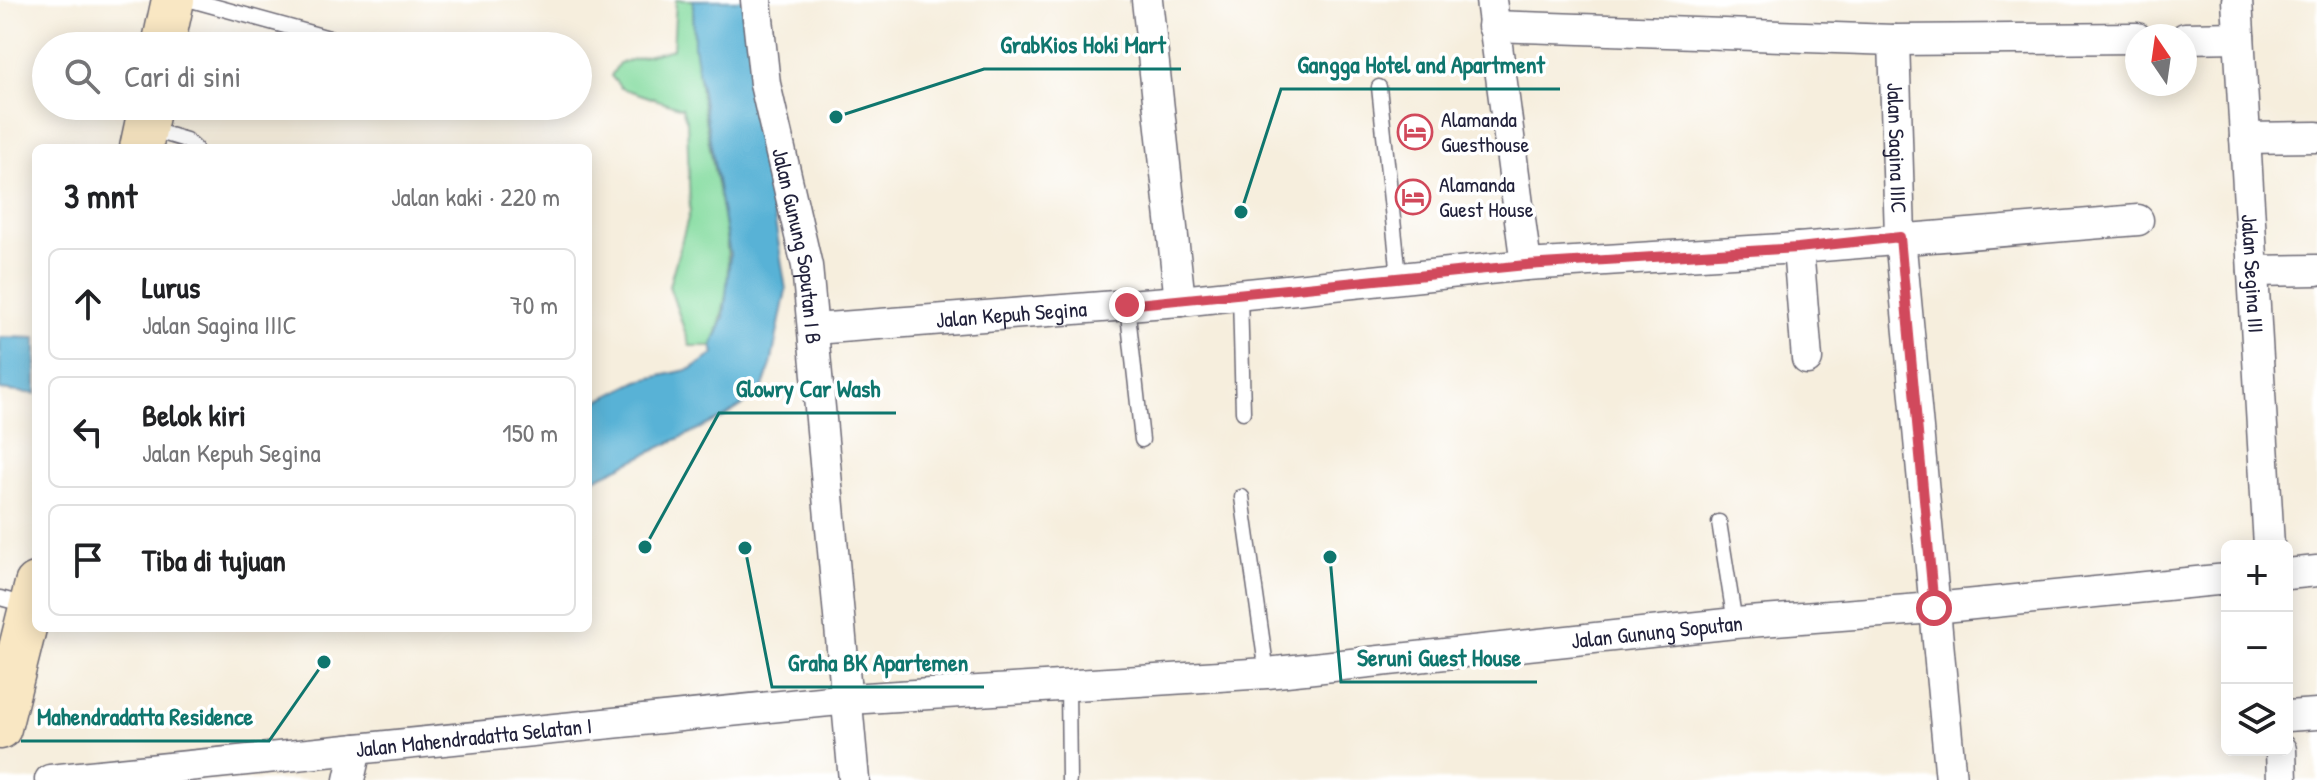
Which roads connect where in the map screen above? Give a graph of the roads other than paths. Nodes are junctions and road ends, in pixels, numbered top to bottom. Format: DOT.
graph roads {
  1 [pos="173,0"];
  2 [pos="191,0"];
  3 [pos="756,0"];
  4 [pos="1147,0"];
  5 [pos="2237,0"];
  6 [pos="1492,13"];
  7 [pos="166,32"];
  8 [pos="307,32"];
  9 [pos="2239,37"];
  10 [pos="2125,38"];
  11 [pos="2197,38"];
  12 [pos="1894,40"];
  13 [pos="1379,87"];
  14 [pos="145,127"];
  15 [pos="2317,137"];
  16 [pos="2245,138"];
  17 [pos="190,144"];
  18 [pos="2138,220"];
  19 [pos="1900,237"];
  20 [pos="1798,248"];
  21 [pos="1526,265"];
  22 [pos="2317,270"];
  23 [pos="2253,271"];
  24 [pos="1399,276"];
  25 [pos="1240,294"];
  26 [pos="1180,301"];
  27 [pos="1127,305"];
  28 [pos="814,329"];
  29 [pos="1807,359"];
  30 [pos="1243,412"];
  31 [pos="1142,440"];
  32 [pos="1242,497"];
  33 [pos="1719,522"];
  34 [pos="2269,540"];
  35 [pos="2317,571"];
  36 [pos="2293,573"];
  37 [pos="2221,580"];
  38 [pos="22,596"];
  39 [pos="1934,608"];
  40 [pos="1735,623"];
  41 [pos="1267,673"];
  42 [pos="1068,685"];
  43 [pos="849,699"];
  44 [pos="2317,714"];
  45 [pos="2293,716"];
  46 [pos="0,728"];
  47 [pos="356,749"];
  48 [pos="2281,756"];
  49 [pos="50,780"];
  50 [pos="349,780"];
  51 [pos="854,780"];
  52 [pos="1069,780"];
  53 [pos="1951,780"];
  54 [pos="2282,780"];
  1 -- 7 [label="main road"];
  2 -- 8 [label="lane"];
  3 -- 28 [label="street, Jalan Gunung Soputan I B"];
  4 -- 26 [label="street"];
  5 -- 9 [label="street, Jalan Segina III"];
  6 -- 12 [label="street"];
  6 -- 21 [label="street"];
  9 -- 11 [label="street"];
  9 -- 16 [label="street, Jalan Segina III"];
  10 -- 12 [label="street"];
  12 -- 19 [label="street, Jalan Sagina IIIC"];
  13 -- 24 [label="lane"];
  14 -- 17 [label="lane"];
  15 -- 16 [label="street"];
  16 -- 23 [label="street, Jalan Segina III"];
  18 -- 19 [label="street, Jalan Kepuh Segina"];
  19 -- 20 [label="street, Jalan Kepuh Segina"];
  19 -- 39 [label="street, Jalan Sagina IIIC"];
  20 -- 21 [label="street, Jalan Kepuh Segina"];
  20 -- 29 [label="street"];
  21 -- 24 [label="street, Jalan Kepuh Segina"];
  22 -- 23 [label="street"];
  23 -- 34 [label="street, Jalan Segina III"];
  24 -- 25 [label="street, Jalan Kepuh Segina"];
  25 -- 26 [label="street, Jalan Kepuh Segina"];
  25 -- 30 [label="lane"];
  26 -- 27 [label="street, Jalan Kepuh Segina"];
  27 -- 28 [label="street, Jalan Kepuh Segina"];
  27 -- 31 [label="lane"];
  28 -- 43 [label="street, Jalan Gunung Soputan I B"];
  32 -- 41 [label="lane"];
  33 -- 40 [label="lane"];
  35 -- 36 [label="street"];
  37 -- 39 [label="street, Jalan Gunung Soputan"];
  38 -- 46 [label="main road"];
  39 -- 40 [label="street, Jalan Gunung Soputan"];
  39 -- 53 [label="street, Jalan Sagina IIIC"];
  40 -- 41 [label="street, Jalan Gunung Soputan"];
  41 -- 42 [label="street, Jalan Gunung Soputan"];
  42 -- 43 [label="street, Jalan Gunung Soputan"];
  42 -- 52 [label="lane"];
  43 -- 47 [label="street, Jalan Mahendradatta Selatan I"];
  43 -- 51 [label="street, Jalan Gunung Soputan I B"];
  44 -- 45 [label="street"];
  47 -- 49 [label="street, Jalan Mahendradatta Selatan I"];
  47 -- 50 [label="street"];
  48 -- 54 [label="street"];
}
